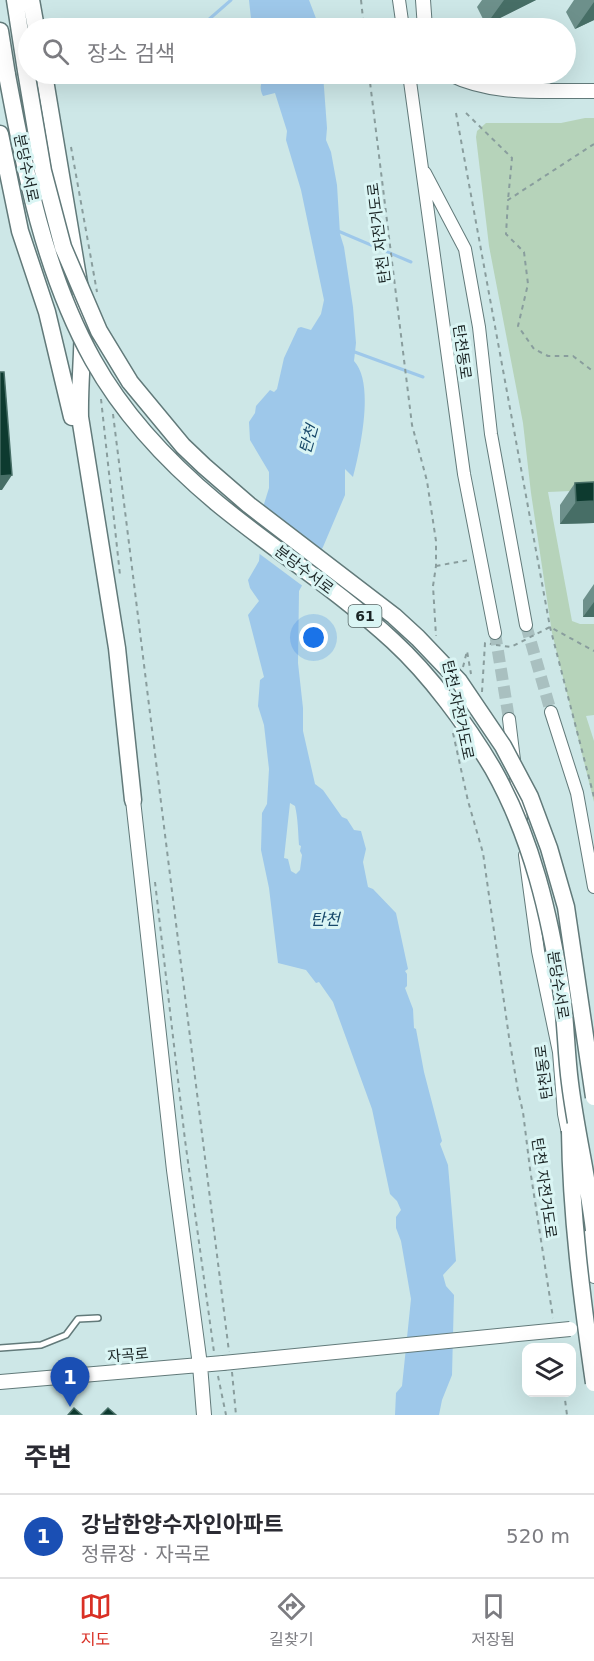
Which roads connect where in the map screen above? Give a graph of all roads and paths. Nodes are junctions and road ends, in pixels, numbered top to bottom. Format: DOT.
graph roads {
  1 [pos="15,0"];
  2 [pos="31,0"];
  3 [pos="361,0"];
  4 [pos="399,0"];
  5 [pos="423,0"];
  6 [pos="34,18"];
  7 [pos="363,18"];
  8 [pos="402,18"];
  9 [pos="424,18"];
  10 [pos="18,19"];
  11 [pos="0,31"];
  12 [pos="28,84"];
  13 [pos="46,84"];
  14 [pos="370,84"];
  15 [pos="410,84"];
  16 [pos="473,84"];
  17 [pos="594,91"];
  18 [pos="456,113"];
  19 [pos="466,113"];
  20 [pos="0,134"];
  21 [pos="69,138"];
  22 [pos="594,144"];
  23 [pos="420,164"];
  24 [pos="508,200"];
  25 [pos="98,298"];
  26 [pos="594,372"];
  27 [pos="113,413"];
  28 [pos="480,558"];
  29 [pos="436,566"];
  30 [pos="526,625"];
  31 [pos="550,627"];
  32 [pos="495,633"];
  33 [pos="436,636"];
  34 [pos="485,643"];
  35 [pos="594,651"];
  36 [pos="551,712"];
  37 [pos="509,719"];
  38 [pos="452,728"];
  39 [pos="594,797"];
  40 [pos="133,800"];
  41 [pos="594,887"];
  42 [pos="570,1085"];
  43 [pos="594,1097"];
  44 [pos="564,1114"];
  45 [pos="594,1187"];
  46 [pos="594,1230"];
  47 [pos="594,1277"];
  48 [pos="98,1318"];
  49 [pos="554,1325"];
  50 [pos="594,1328"];
  51 [pos="0,1348"];
  52 [pos="228,1364"];
  53 [pos="200,1365"];
  54 [pos="219,1381"];
  55 [pos="0,1382"];
  56 [pos="594,1383"];
  57 [pos="565,1397"];
  58 [pos="204,1415"];
  59 [pos="226,1415"];
  60 [pos="236,1415"];
  61 [pos="567,1415"];
  1 -- 10 [label="highway, 분당수서로 / 61, bridge"];
  2 -- 6 [label="highway"];
  3 -- 7 [label="path"];
  4 -- 8 [label="street"];
  5 -- 9 [label="main road"];
  11 -- 42 [label="highway, 분당수서로 / 61, bridge"];
  12 -- 43 [label="highway, 분당수서로 / 61, bridge"];
  13 -- 40 [label="highway"];
  14 -- 29 [label="path, 탄천 자전거도로"];
  15 -- 23 [label="street, 탄천동로"];
  16 -- 17 [label="main road"];
  18 -- 31 [label="path"];
  19 -- 24 [label="path"];
  20 -- 40 [label="highway"];
  21 -- 25 [label="path"];
  22 -- 24 [label="path"];
  23 -- 28 [label="street, 탄천동로"];
  23 -- 30 [label="street"];
  24 -- 26 [label="path"];
  27 -- 52 [label="path"];
  28 -- 29 [label="path"];
  28 -- 32 [label="street, 탄천동로"];
  29 -- 33 [label="path, 탄천 자전거도로"];
  31 -- 34 [label="path"];
  31 -- 35 [label="path"];
  31 -- 39 [label="path"];
  36 -- 41 [label="street"];
  37 -- 44 [label="street, 탄천동로"];
  38 -- 49 [label="path, 탄천 자전거도로"];
  40 -- 53 [label="main road"];
  42 -- 46 [label="highway, 분당수서로 / 61, bridge"];
  42 -- 56 [label="highway, bridge"];
  44 -- 45 [label="street"];
  44 -- 47 [label="street, 탄천동로"];
  48 -- 51 [label="lane"];
  50 -- 52 [label="main road, 자곡로, bridge"];
  52 -- 53 [label="main road, 자곡로"];
  52 -- 60 [label="path"];
  53 -- 55 [label="main road, 자곡로"];
  53 -- 58 [label="main road"];
  54 -- 59 [label="path"];
  57 -- 61 [label="path"];
}
